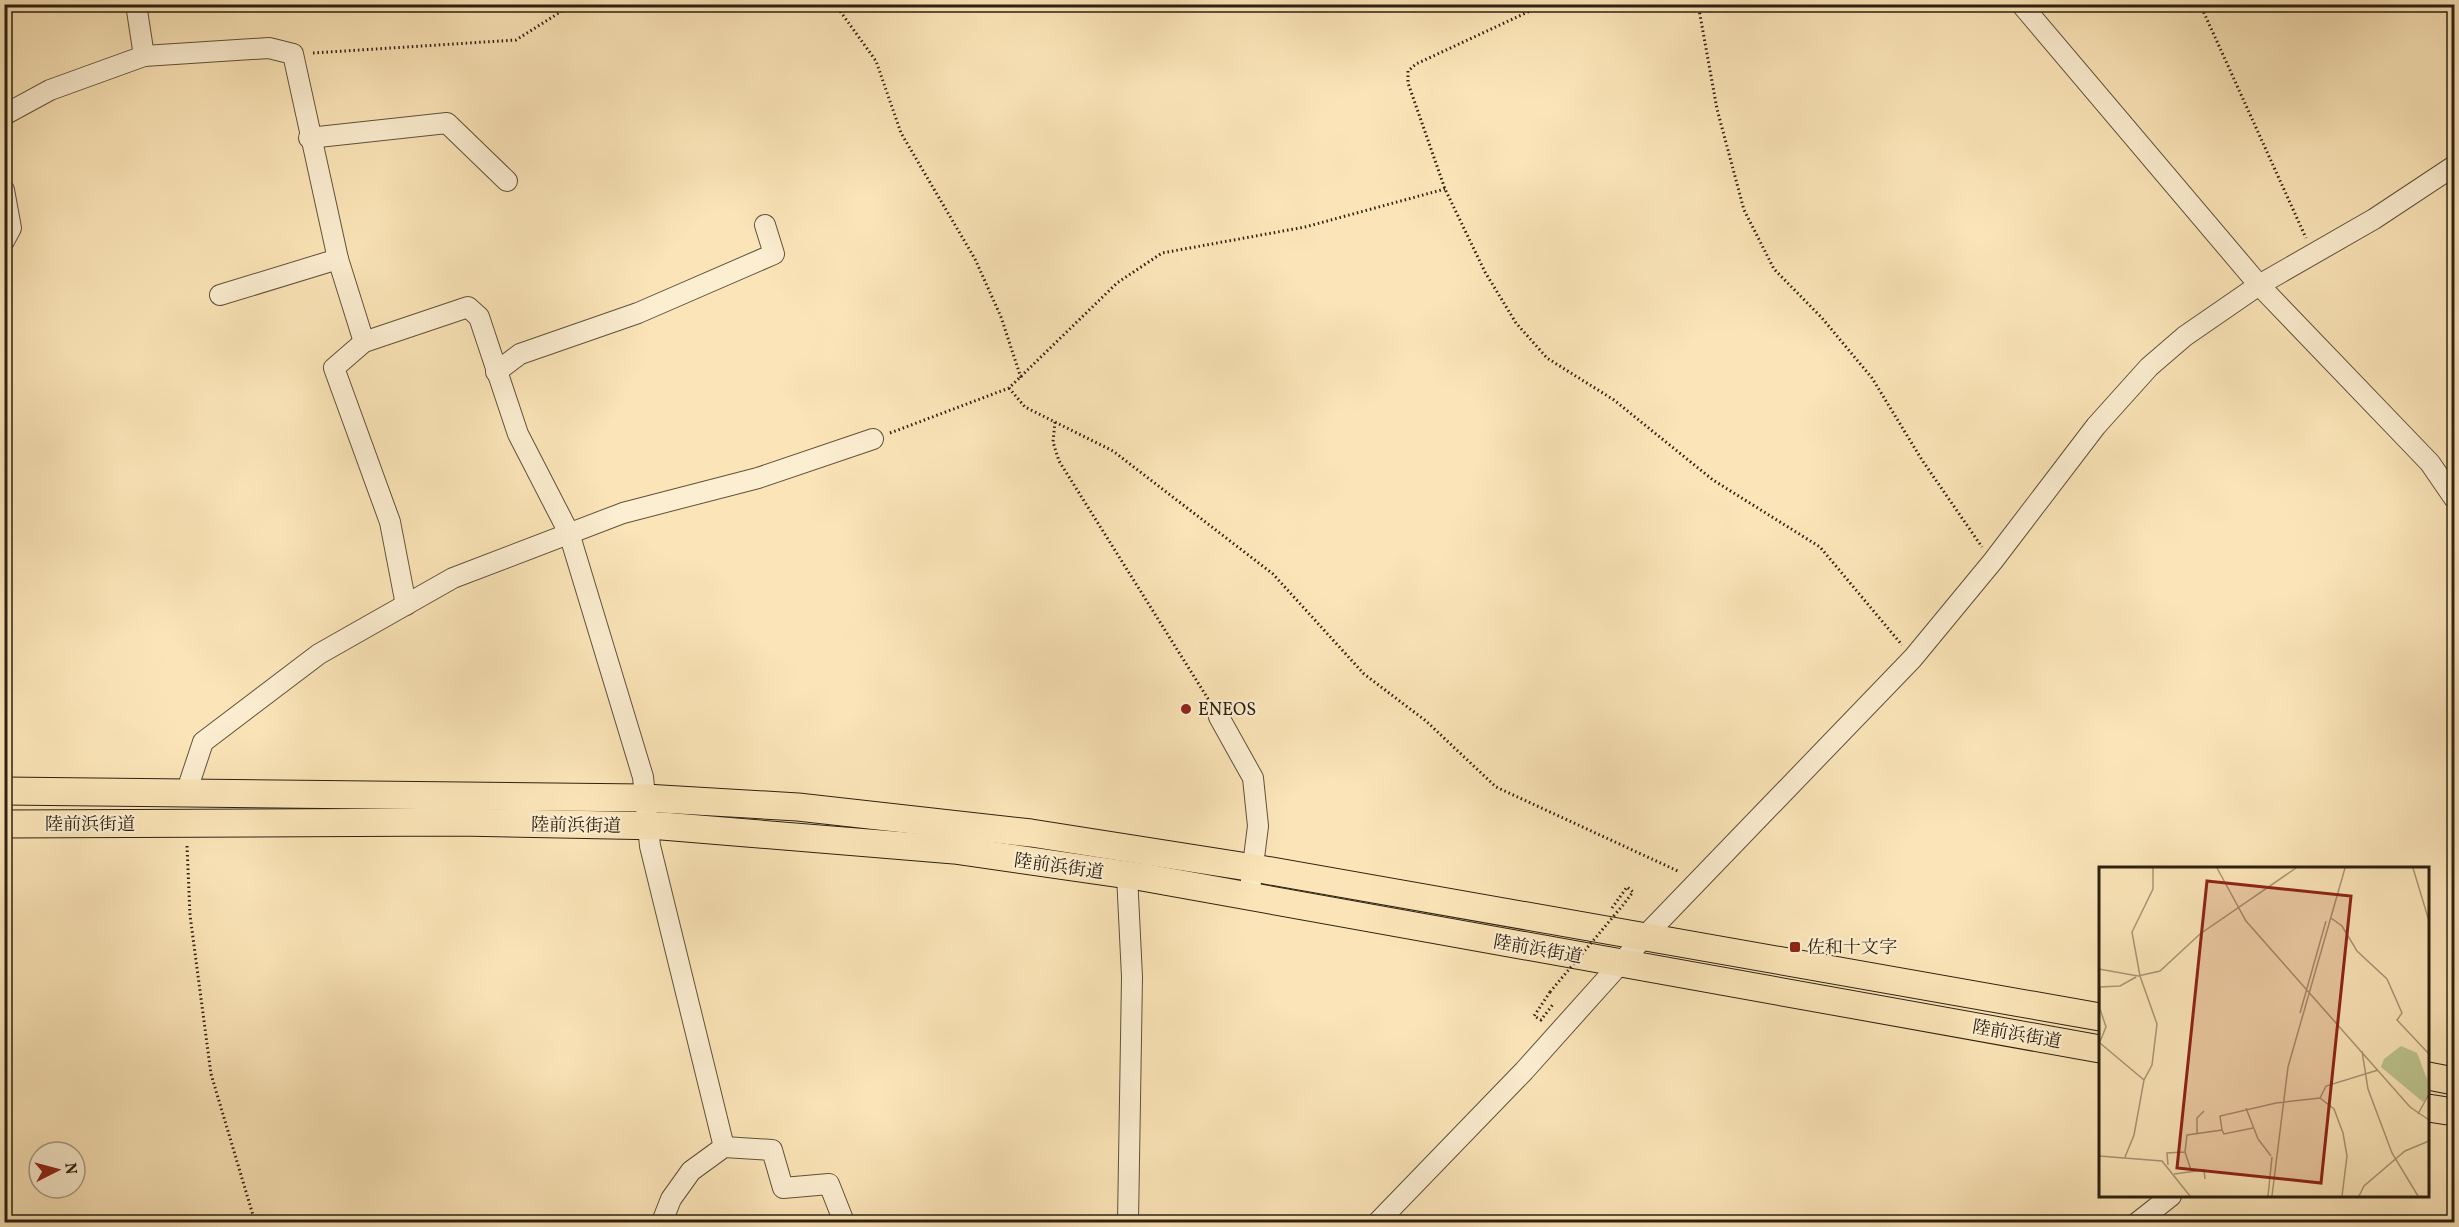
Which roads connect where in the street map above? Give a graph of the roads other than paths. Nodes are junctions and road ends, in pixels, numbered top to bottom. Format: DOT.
graph roads {
  1 [pos="136,4"];
  2 [pos="2021,4"];
  3 [pos="144,56"];
  4 [pos="4,115"];
  5 [pos="309,138"];
  6 [pos="2454,166"];
  7 [pos="507,181"];
  8 [pos="4,190"];
  9 [pos="765,225"];
  10 [pos="4,242"];
  11 [pos="338,259"];
  12 [pos="2259,285"];
  13 [pos="220,295"];
  14 [pos="364,342"];
  15 [pos="496,372"];
  16 [pos="873,439"];
  17 [pos="2454,498"];
  18 [pos="569,533"];
  19 [pos="406,605"];
  20 [pos="1220,717"];
  21 [pos="4,791"];
  22 [pos="186,793"];
  23 [pos="645,798"];
  24 [pos="4,824"];
  25 [pos="648,826"];
  26 [pos="1254,868"];
  27 [pos="1127,875"];
  28 [pos="1249,897"];
  29 [pos="1645,936"];
  30 [pos="1622,964"];
  31 [pos="2099,1017"];
  32 [pos="2099,1049"];
  33 [pos="2429,1076"];
  34 [pos="2454,1081"];
  35 [pos="2429,1108"];
  36 [pos="2454,1113"];
  37 [pos="724,1147"];
  38 [pos="2170,1197"];
  39 [pos="662,1222"];
  40 [pos="844,1222"];
  41 [pos="1128,1222"];
  42 [pos="1378,1222"];
  43 [pos="2138,1222"];
  1 -- 3 [label="street"];
  2 -- 12 [label="street"];
  3 -- 4 [label="street"];
  3 -- 5 [label="street"];
  5 -- 7 [label="street"];
  5 -- 11 [label="street"];
  6 -- 12 [label="street"];
  8 -- 10 [label="street"];
  9 -- 15 [label="street"];
  11 -- 13 [label="street"];
  11 -- 14 [label="street"];
  12 -- 17 [label="street"];
  12 -- 29 [label="street"];
  14 -- 15 [label="street"];
  14 -- 19 [label="street"];
  15 -- 18 [label="street"];
  16 -- 18 [label="street"];
  18 -- 19 [label="street"];
  18 -- 23 [label="street"];
  19 -- 22 [label="street"];
  20 -- 26 [label="street"];
  21 -- 22 [label="highway, 陸前浜街道"];
  22 -- 23 [label="highway, 陸前浜街道"];
  23 -- 25 [label="street"];
  23 -- 26 [label="highway, 陸前浜街道"];
  24 -- 25 [label="highway, 陸前浜街道"];
  25 -- 27 [label="highway, 陸前浜街道"];
  25 -- 37 [label="street"];
  26 -- 28 [label="street"];
  26 -- 29 [label="highway, 陸前浜街道"];
  27 -- 28 [label="highway, 陸前浜街道"];
  27 -- 41 [label="street"];
  28 -- 30 [label="highway, 陸前浜街道"];
  29 -- 30 [label="street"];
  29 -- 31 [label="highway, 陸前浜街道"];
  30 -- 32 [label="highway, 陸前浜街道"];
  30 -- 42 [label="street"];
  33 -- 34 [label="highway"];
  35 -- 36 [label="highway"];
  37 -- 39 [label="street"];
  37 -- 40 [label="street"];
  38 -- 43 [label="street"];
}
